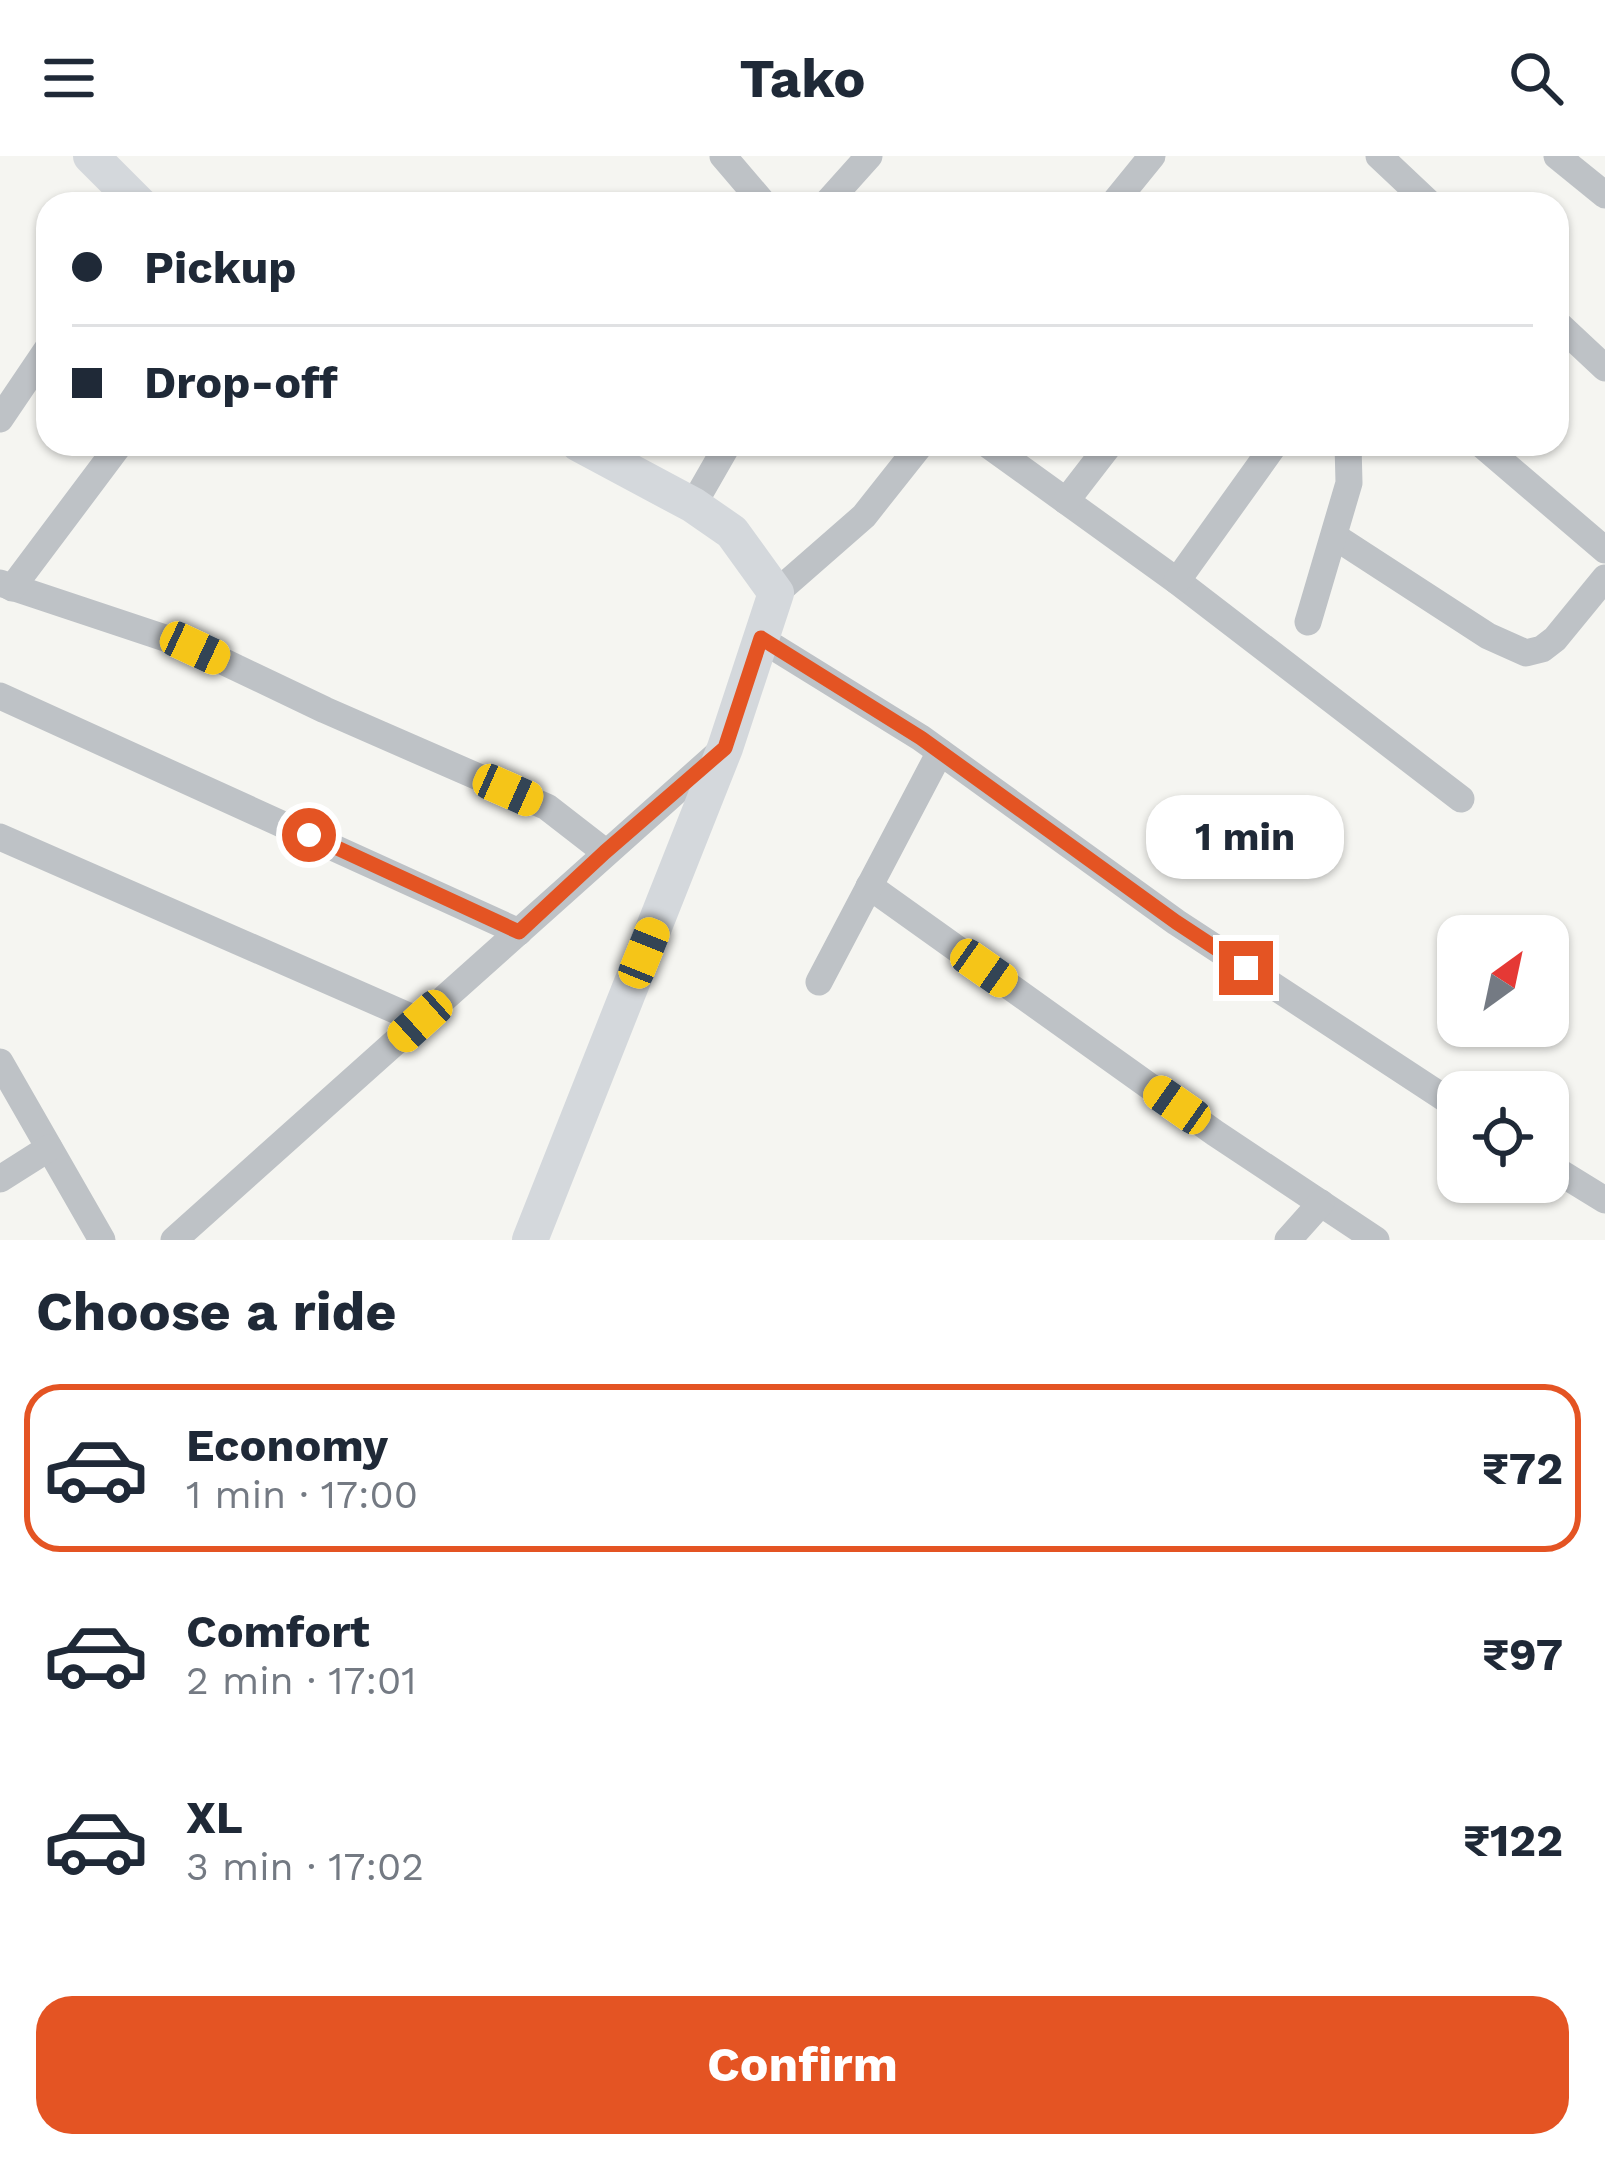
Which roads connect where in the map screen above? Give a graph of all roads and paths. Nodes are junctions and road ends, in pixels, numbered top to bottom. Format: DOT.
graph roads {
  1 [pos="91,156"];
  2 [pos="723,156"];
  3 [pos="869,156"];
  4 [pos="1379,156"];
  5 [pos="1557,156"];
  6 [pos="1148,158"];
  7 [pos="127,192"];
  8 [pos="754,192"];
  9 [pos="837,192"];
  10 [pos="1122,192"];
  11 [pos="1417,192"];
  12 [pos="1605,195"];
  13 [pos="1569,334"];
  14 [pos="36,366"];
  15 [pos="1605,368"];
  16 [pos="0,419"];
  17 [pos="110,456"];
  18 [pos="601,456"];
  19 [pos="721,456"];
  20 [pos="912,456"];
  21 [pos="1003,456"];
  22 [pos="1101,456"];
  23 [pos="1266,456"];
  24 [pos="1348,456"];
  25 [pos="1495,456"];
  26 [pos="1066,501"];
  27 [pos="693,505"];
  28 [pos="1334,536"];
  29 [pos="1605,550"];
  30 [pos="1605,578"];
  31 [pos="1177,581"];
  32 [pos="6,585"];
  33 [pos="776,593"];
  34 [pos="1308,622"];
  35 [pos="761,638"];
  36 [pos="0,696"];
  37 [pos="725,748"];
  38 [pos="940,752"];
  39 [pos="1461,800"];
  40 [pos="0,837"];
  41 [pos="605,852"];
  42 [pos="869,886"];
  43 [pos="519,932"];
  44 [pos="819,982"];
  45 [pos="420,1021"];
  46 [pos="0,1062"];
  47 [pos="1437,1093"];
  48 [pos="49,1148"];
  49 [pos="1569,1178"];
  50 [pos="0,1179"];
  51 [pos="1605,1200"];
  52 [pos="1321,1203"];
  53 [pos="102,1240"];
  54 [pos="174,1240"];
  55 [pos="530,1240"];
  56 [pos="1288,1240"];
  57 [pos="1376,1240"];
  1 -- 7 [label="main road"];
  2 -- 8 [label="street"];
  3 -- 9 [label="street"];
  4 -- 11 [label="street"];
  5 -- 12 [label="street"];
  6 -- 10 [label="street"];
  13 -- 15 [label="street"];
  14 -- 16 [label="street"];
  17 -- 32 [label="street"];
  18 -- 27 [label="main road"];
  19 -- 27 [label="street"];
  20 -- 33 [label="street"];
  21 -- 26 [label="street"];
  22 -- 26 [label="street"];
  23 -- 31 [label="street"];
  24 -- 28 [label="street"];
  25 -- 29 [label="street"];
  26 -- 31 [label="street"];
  27 -- 33 [label="main road"];
  28 -- 30 [label="street"];
  28 -- 34 [label="street"];
  31 -- 39 [label="street"];
  32 -- 41 [label="street"];
  33 -- 35 [label="main road"];
  35 -- 37 [label="main road"];
  35 -- 38 [label="street"];
  36 -- 43 [label="street"];
  37 -- 41 [label="street"];
  37 -- 55 [label="main road"];
  38 -- 42 [label="street"];
  38 -- 47 [label="street"];
  40 -- 45 [label="street"];
  41 -- 43 [label="street"];
  42 -- 44 [label="street"];
  42 -- 52 [label="street"];
  43 -- 45 [label="street"];
  45 -- 54 [label="street"];
  46 -- 48 [label="street"];
  48 -- 50 [label="street"];
  48 -- 53 [label="street"];
  49 -- 51 [label="street"];
  52 -- 56 [label="street"];
  52 -- 57 [label="street"];
}
